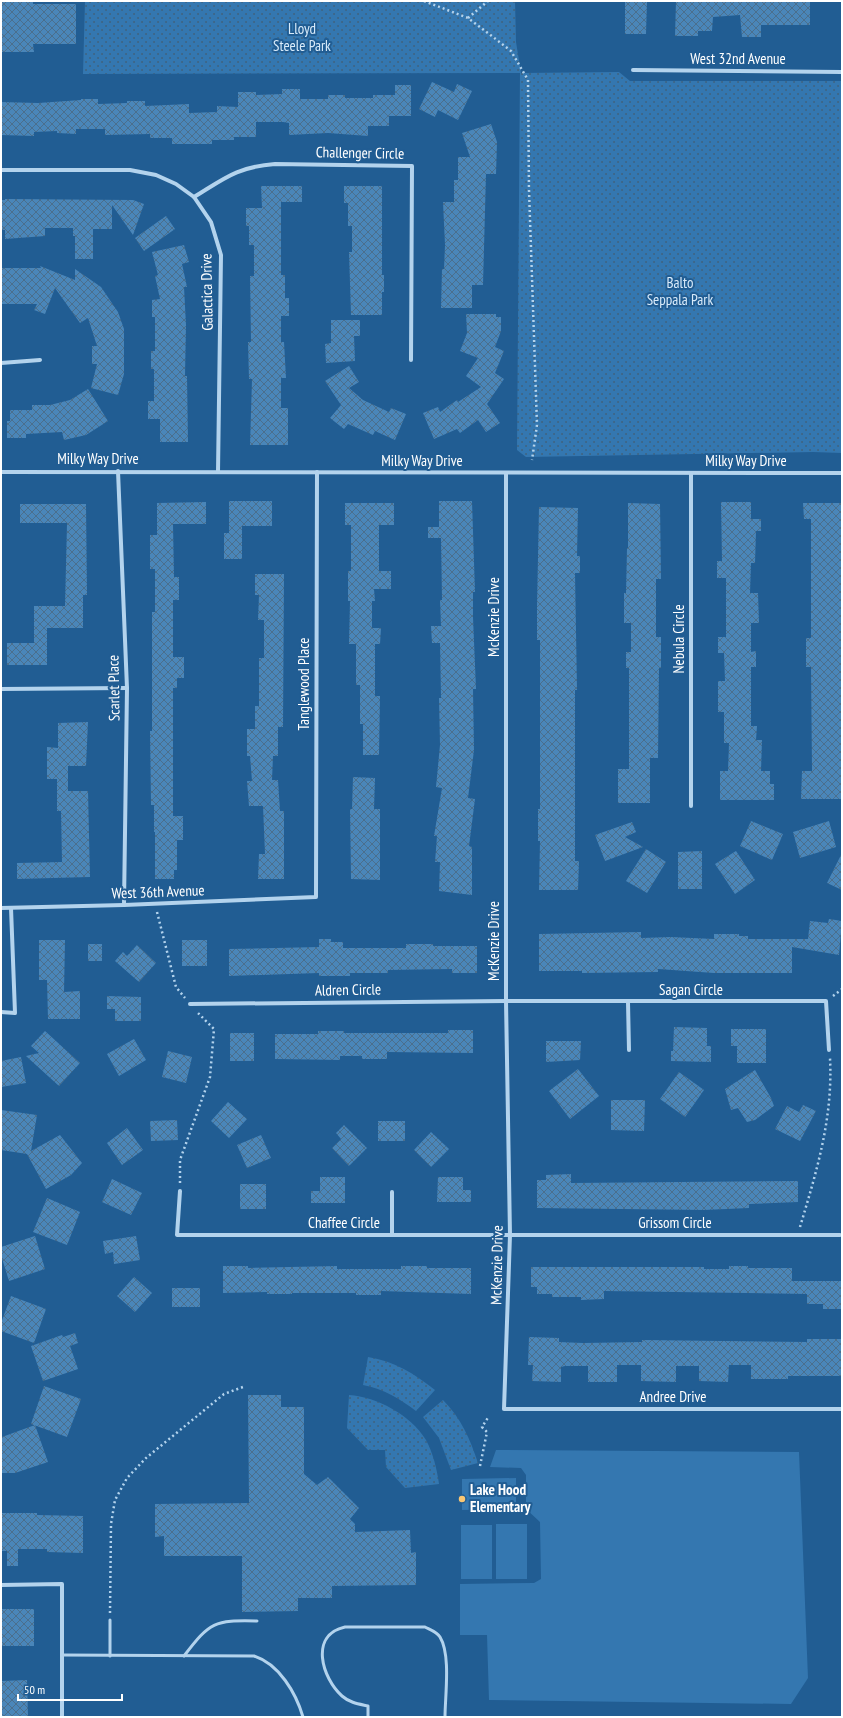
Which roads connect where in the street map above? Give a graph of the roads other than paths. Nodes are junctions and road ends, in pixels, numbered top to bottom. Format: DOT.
graph roads {
  1 [pos="633,70"];
  2 [pos="842,72"];
  3 [pos="1,170"];
  4 [pos="194,197"];
  5 [pos="40,360"];
  6 [pos="411,360"];
  7 [pos="1,363"];
  8 [pos="118,471"];
  9 [pos="1,472"];
  10 [pos="218,472"];
  11 [pos="317,472"];
  12 [pos="506,473"];
  13 [pos="691,473"];
  14 [pos="842,473"];
  15 [pos="127,688"];
  16 [pos="1,689"];
  17 [pos="691,806"];
  18 [pos="316,896"];
  19 [pos="124,905"];
  20 [pos="1,908"];
  21 [pos="11,908"];
  22 [pos="506,1001"];
  23 [pos="628,1002"];
  24 [pos="190,1004"];
  25 [pos="1,1012"];
  26 [pos="629,1050"];
  27 [pos="829,1050"];
  28 [pos="180,1189"];
  29 [pos="392,1192"];
  30 [pos="392,1235"];
  31 [pos="840,1235"];
  32 [pos="510,1236"];
  33 [pos="504,1409"];
  34 [pos="842,1409"];
  35 [pos="1,1584"];
  36 [pos="110,1620"];
  37 [pos="257,1621"];
  38 [pos="62,1656"];
  39 [pos="110,1656"];
  40 [pos="184,1656"];
  41 [pos="62,1717"];
  42 [pos="303,1717"];
  43 [pos="368,1717"];
  44 [pos="445,1717"];
  1 -- 2 [label="street, West 32nd Avenue"];
  3 -- 4 [label="street, Galactica Drive"];
  4 -- 6 [label="street, Challenger Circle"];
  4 -- 10 [label="street, Galactica Drive"];
  5 -- 7 [label="street"];
  8 -- 9 [label="street, Milky Way Drive"];
  8 -- 10 [label="street, Milky Way Drive"];
  8 -- 15 [label="street, Scarlet Place"];
  10 -- 11 [label="street, Milky Way Drive"];
  11 -- 12 [label="street, Milky Way Drive"];
  11 -- 18 [label="street, Tanglewood Place"];
  12 -- 13 [label="street, Milky Way Drive"];
  12 -- 22 [label="street, McKenzie Drive"];
  13 -- 14 [label="street, Milky Way Drive"];
  13 -- 17 [label="street, Nebula Circle"];
  15 -- 16 [label="street"];
  15 -- 19 [label="street, Scarlet Place"];
  18 -- 19 [label="street, West 36th Avenue"];
  19 -- 21 [label="street, West 36th Avenue"];
  20 -- 21 [label="street, West 36th Avenue"];
  21 -- 25 [label="street"];
  22 -- 23 [label="street, Sagan Circle"];
  22 -- 24 [label="street, Aldren Circle"];
  22 -- 32 [label="street, McKenzie Drive"];
  23 -- 26 [label="street"];
  23 -- 27 [label="street, Sagan Circle"];
  28 -- 30 [label="street, Chaffee Circle"];
  29 -- 30 [label="street"];
  30 -- 32 [label="street, Chaffee Circle"];
  31 -- 32 [label="street, Grissom Circle"];
  32 -- 33 [label="street, McKenzie Drive"];
  33 -- 34 [label="street, Andree Drive"];
  35 -- 38 [label="street"];
  36 -- 39 [label="lane"];
  37 -- 40 [label="lane"];
  38 -- 39 [label="lane"];
  38 -- 41 [label="street"];
  39 -- 40 [label="lane"];
  40 -- 42 [label="lane"];
  43 -- 44 [label="lane"];
}
